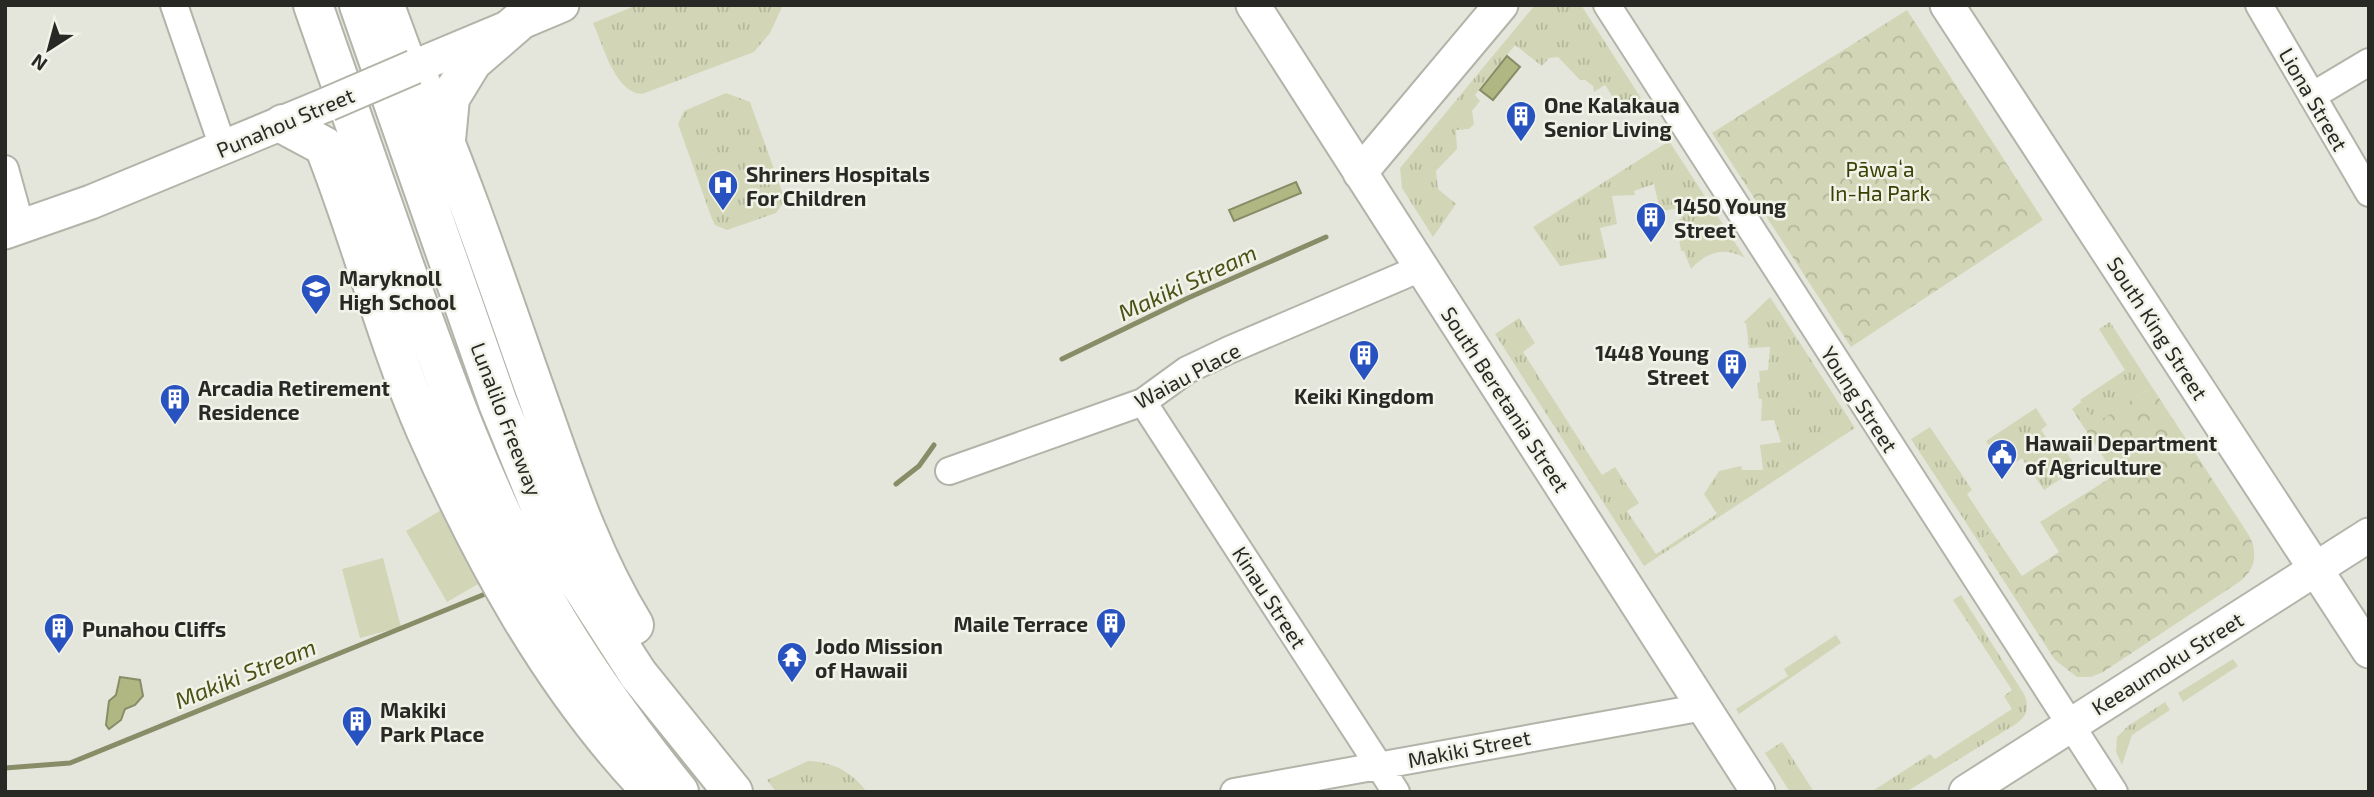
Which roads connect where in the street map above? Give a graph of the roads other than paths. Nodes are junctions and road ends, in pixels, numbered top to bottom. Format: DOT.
graph roads {
  1 [pos="174,5"];
  2 [pos="313,5"];
  3 [pos="359,5"];
  4 [pos="391,5"];
  5 [pos="562,5"];
  6 [pos="1253,5"];
  7 [pos="1501,5"];
  8 [pos="1607,5"];
  9 [pos="1947,5"];
  10 [pos="2259,5"];
  11 [pos="517,23"];
  12 [pos="2369,62"];
  13 [pos="414,67"];
  14 [pos="2312,96"];
  15 [pos="283,124"];
  16 [pos="446,141"];
  17 [pos="223,148"];
  18 [pos="5,169"];
  19 [pos="1360,173"];
  20 [pos="2369,193"];
  21 [pos="13,229"];
  22 [pos="1422,268"];
  23 [pos="1143,402"];
  24 [pos="949,471"];
  25 [pos="2369,535"];
  26 [pos="2315,569"];
  27 [pos="2369,651"];
  28 [pos="1704,707"];
  29 [pos="2070,724"];
  30 [pos="1380,765"];
  31 [pos="653,792"];
  32 [pos="679,792"];
  33 [pos="733,792"];
  34 [pos="740,792"];
  35 [pos="1234,792"];
  36 [pos="1396,792"];
  37 [pos="1758,792"];
  38 [pos="1966,792"];
  39 [pos="2114,792"];
  1 -- 17 [label="street"];
  2 -- 32 [label="highway, Lunalilo Freeway"];
  3 -- 33 [label="highway, Lunalilo Freeway"];
  4 -- 13 [label="street"];
  5 -- 11 [label="main road, Punahou Street"];
  6 -- 19 [label="main road, South Beretania Street"];
  7 -- 19 [label="main road"];
  8 -- 29 [label="street, Young Street"];
  9 -- 26 [label="main road, South King Street"];
  10 -- 14 [label="street, Liona Street"];
  11 -- 13 [label="main road, Punahou Street"];
  11 -- 16 [label="highway"];
  12 -- 14 [label="street"];
  13 -- 15 [label="main road, Punahou Street, bridge"];
  13 -- 16 [label="highway"];
  14 -- 20 [label="street, Liona Street"];
  15 -- 17 [label="main road, Punahou Street"];
  15 -- 31 [label="highway"];
  16 -- 34 [label="highway"];
  17 -- 21 [label="main road, Punahou Street"];
  18 -- 21 [label="street"];
  19 -- 22 [label="main road, South Beretania Street"];
  22 -- 23 [label="street, Waiau Place"];
  22 -- 28 [label="main road, South Beretania Street"];
  23 -- 24 [label="street, Waiau Place"];
  23 -- 30 [label="street, Kinau Street"];
  25 -- 26 [label="main road, Keeaumoku Street"];
  26 -- 27 [label="main road, South King Street"];
  26 -- 29 [label="main road, Keeaumoku Street"];
  28 -- 30 [label="street, Makiki Street"];
  28 -- 37 [label="main road, South Beretania Street"];
  29 -- 38 [label="main road, Keeaumoku Street"];
  29 -- 39 [label="street, Young Street"];
  30 -- 35 [label="street, Makiki Street"];
  30 -- 36 [label="street, Kinau Street"];
}
